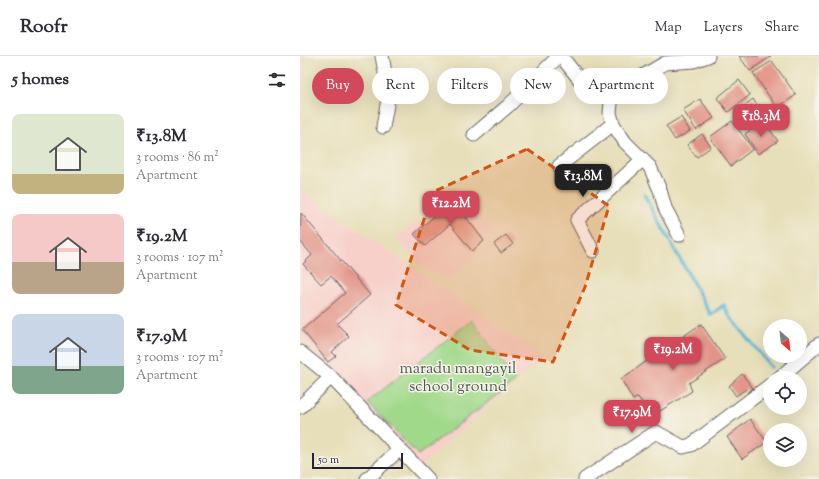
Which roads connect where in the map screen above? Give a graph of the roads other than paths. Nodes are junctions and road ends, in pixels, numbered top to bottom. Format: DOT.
graph roads {
  1 [pos="382,56"];
  2 [pos="560,56"];
  3 [pos="708,56"];
  4 [pos="656,68"];
  5 [pos="574,73"];
  6 [pos="611,104"];
  7 [pos="613,124"];
  8 [pos="383,127"];
  9 [pos="474,135"];
  10 [pos="643,159"];
  11 [pos="559,166"];
  12 [pos="679,236"];
  13 [pos="593,251"];
  14 [pos="819,344"];
  15 [pos="300,352"];
  16 [pos="787,371"];
  17 [pos="331,378"];
  18 [pos="763,390"];
  19 [pos="300,407"];
  20 [pos="400,449"];
  21 [pos="367,479"];
  22 [pos="428,479"];
  23 [pos="585,479"];
  1 -- 8 [label="street"];
  2 -- 5 [label="street"];
  2 -- 9 [label="street"];
  3 -- 4 [label="street"];
  6 -- 7 [label="street"];
  7 -- 10 [label="street"];
  7 -- 11 [label="street"];
  10 -- 12 [label="street"];
  10 -- 13 [label="street"];
  14 -- 16 [label="street"];
  15 -- 17 [label="street"];
  17 -- 19 [label="street"];
  17 -- 20 [label="street"];
  18 -- 23 [label="street"];
  20 -- 21 [label="street"];
  20 -- 22 [label="street"];
}
